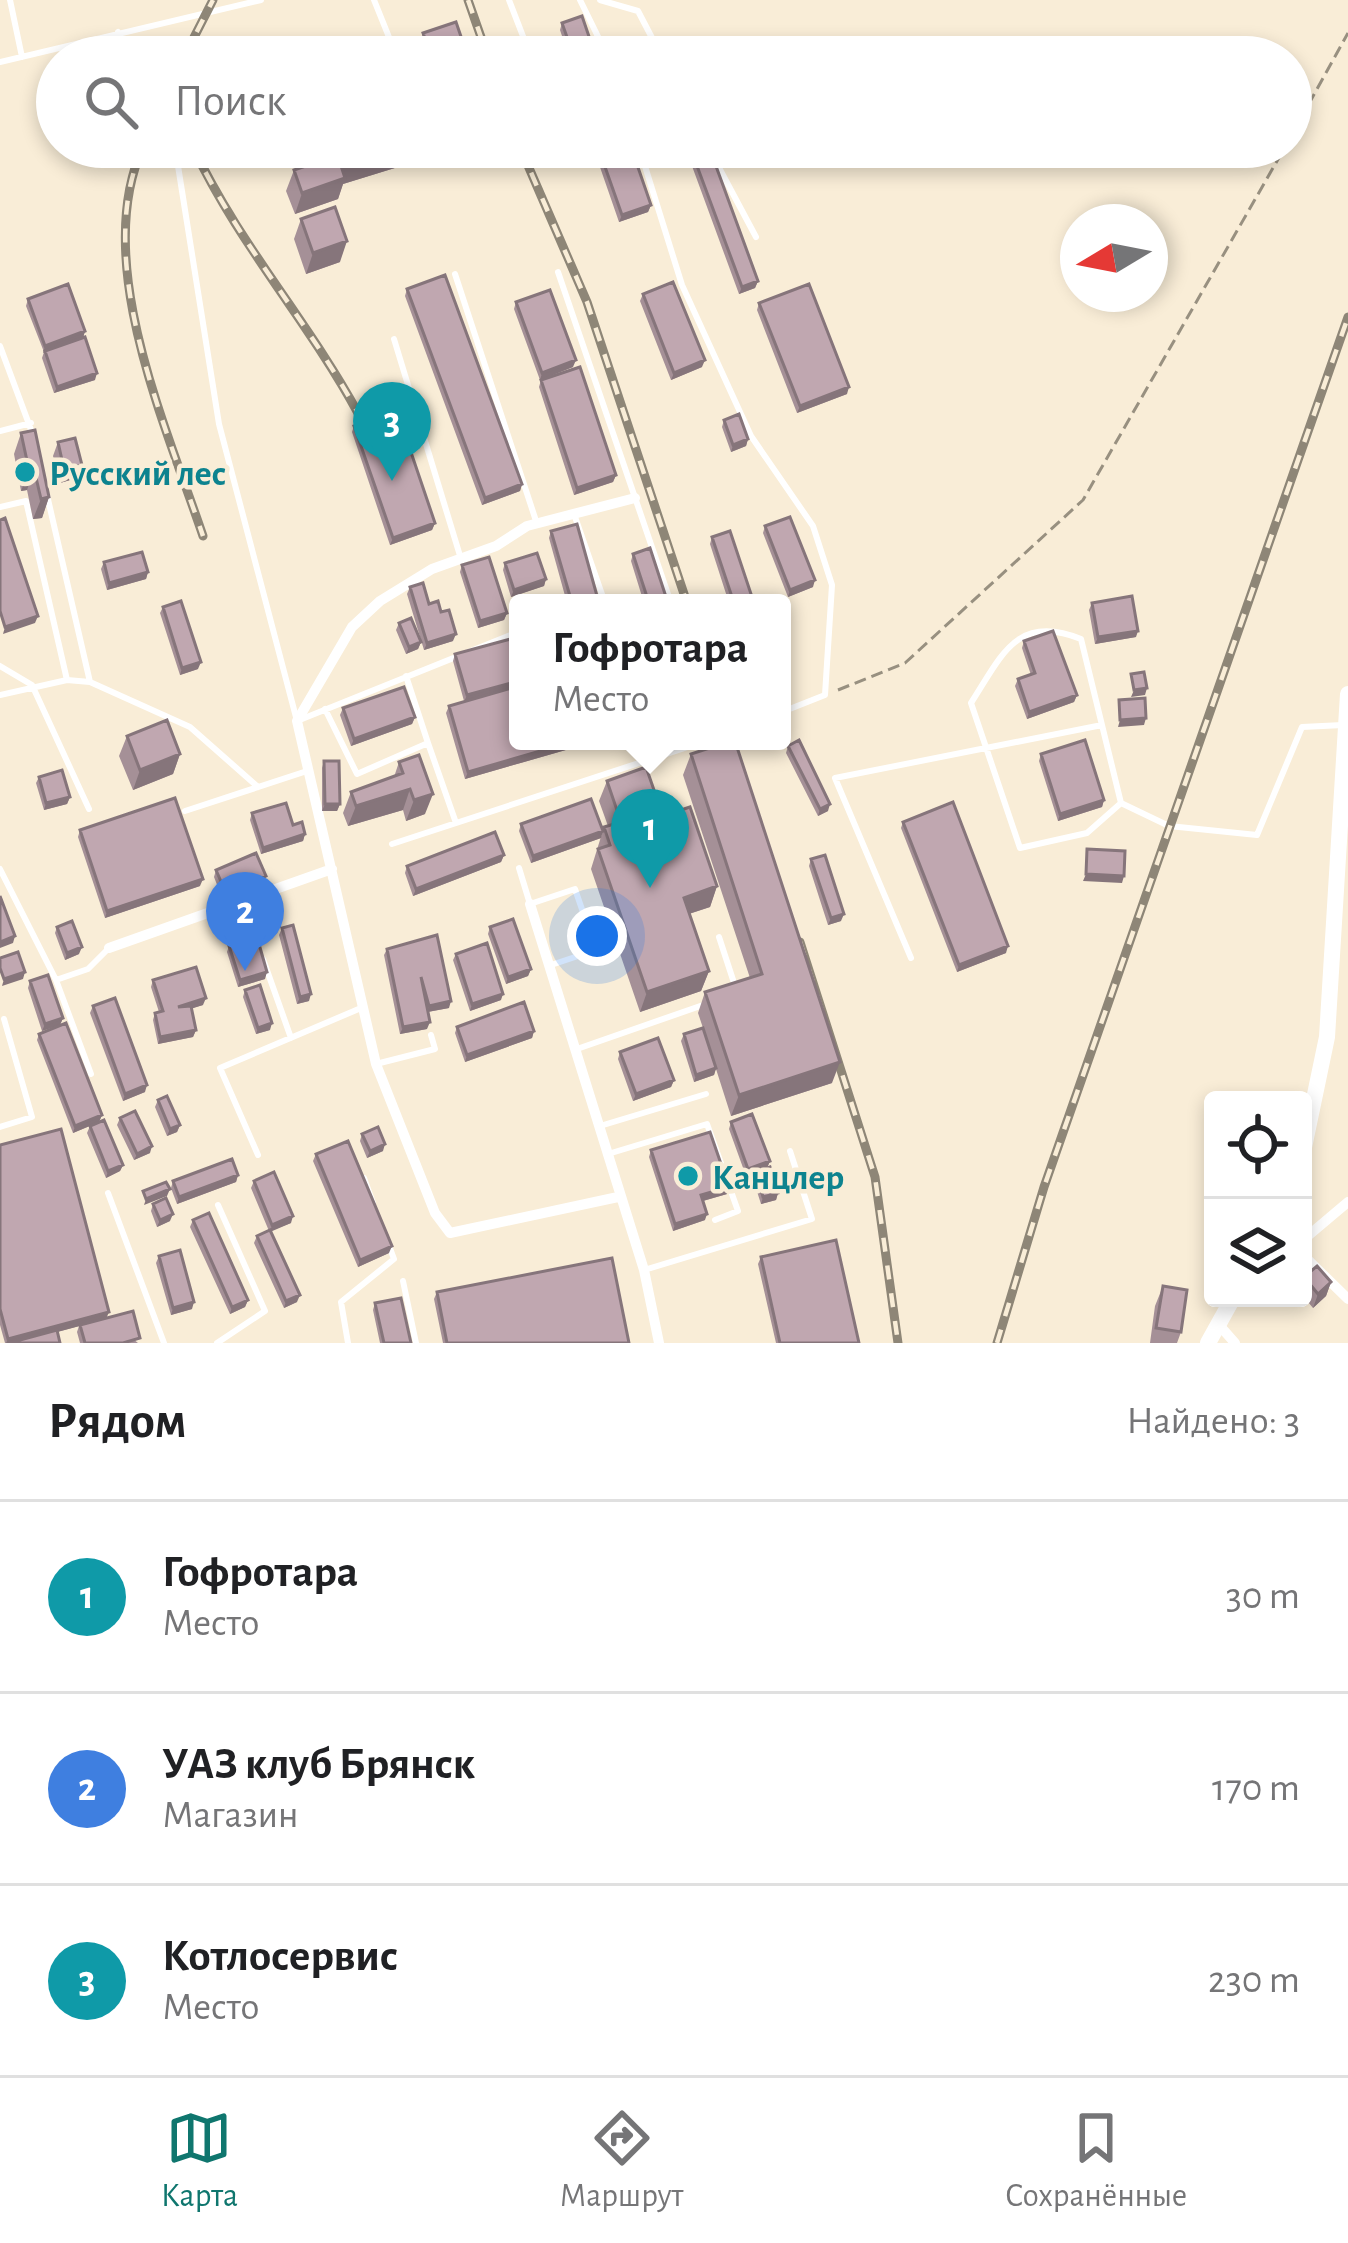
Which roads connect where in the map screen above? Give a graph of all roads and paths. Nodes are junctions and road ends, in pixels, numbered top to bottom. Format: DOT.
graph roads {
  1 [pos="10,0"];
  2 [pos="261,0"];
  3 [pos="374,0"];
  4 [pos="509,0"];
  5 [pos="580,0"];
  6 [pos="600,0"];
  7 [pos="118,32"];
  8 [pos="1348,34"];
  9 [pos="103,36"];
  10 [pos="121,36"];
  11 [pos="389,36"];
  12 [pos="523,36"];
  13 [pos="598,36"];
  14 [pos="651,36"];
  15 [pos="36,53"];
  16 [pos="22,57"];
  17 [pos="0,62"];
  18 [pos="1312,98"];
  19 [pos="178,168"];
  20 [pos="646,168"];
  21 [pos="720,168"];
  22 [pos="1273,168"];
  23 [pos="755,237"];
  24 [pos="558,272"];
  25 [pos="455,274"];
  26 [pos="394,339"];
  27 [pos="0,346"];
  28 [pos="31,424"];
  29 [pos="0,431"];
  30 [pos="36,445"];
  31 [pos="46,488"];
  32 [pos="635,498"];
  33 [pos="0,507"];
  34 [pos="574,514"];
  35 [pos="537,524"];
  36 [pos="461,559"];
  37 [pos="601,594"];
  38 [pos="668,594"];
  39 [pos="509,636"];
  40 [pos="0,666"];
  41 [pos="406,676"];
  42 [pos="67,680"];
  43 [pos="89,682"];
  44 [pos="32,685"];
  45 [pos="0,694"];
  46 [pos="1348,694"];
  47 [pos="825,695"];
  48 [pos="791,708"];
  49 [pos="325,709"];
  50 [pos="297,721"];
  51 [pos="1102,725"];
  52 [pos="1342,725"];
  53 [pos="428,743"];
  54 [pos="679,750"];
  55 [pos="986,751"];
  56 [pos="307,771"];
  57 [pos="258,787"];
  58 [pos="1121,803"];
  59 [pos="89,809"];
  60 [pos="185,811"];
  61 [pos="456,823"];
  62 [pos="392,844"];
  63 [pos="519,868"];
  64 [pos="0,869"];
  65 [pos="332,869"];
  66 [pos="530,904"];
  67 [pos="719,937"];
  68 [pos="110,948"];
  69 [pos="911,958"];
  70 [pos="263,959"];
  71 [pos="548,966"];
  72 [pos="56,980"];
  73 [pos="364,1007"];
  74 [pos="4,1018"];
  75 [pos="431,1035"];
  76 [pos="291,1038"];
  77 [pos="573,1050"];
  78 [pos="376,1064"];
  79 [pos="92,1074"];
  80 [pos="706,1094"];
  81 [pos="1312,1109"];
  82 [pos="0,1126"];
  83 [pos="596,1127"];
  84 [pos="790,1151"];
  85 [pos="258,1155"];
  86 [pos="604,1155"];
  87 [pos="364,1178"];
  88 [pos="108,1193"];
  89 [pos="618,1197"];
  90 [pos="1348,1202"];
  91 [pos="218,1205"];
  92 [pos="379,1219"];
  93 [pos="715,1220"];
  94 [pos="1312,1232"];
  95 [pos="387,1239"];
  96 [pos="1312,1264"];
  97 [pos="644,1270"];
  98 [pos="403,1281"];
  99 [pos="1348,1299"];
  100 [pos="1230,1307"];
  101 [pos="1220,1326"];
  102 [pos="164,1343"];
  103 [pos="218,1343"];
  104 [pos="348,1343"];
  105 [pos="416,1343"];
  106 [pos="659,1343"];
  107 [pos="1208,1343"];
  108 [pos="1235,1343"];
  1 -- 16 [label="lane"];
  2 -- 7 [label="lane"];
  3 -- 11 [label="lane"];
  4 -- 12 [label="lane"];
  5 -- 13 [label="lane"];
  6 -- 14 [label="lane"];
  7 -- 9 [label="lane"];
  7 -- 10 [label="lane"];
  8 -- 18 [label="path"];
  15 -- 16 [label="lane"];
  16 -- 17 [label="lane"];
  19 -- 50 [label="lane"];
  20 -- 47 [label="lane"];
  21 -- 23 [label="lane"];
  22 -- 47 [label="path"];
  24 -- 32 [label="lane"];
  25 -- 35 [label="lane"];
  26 -- 36 [label="lane"];
  27 -- 28 [label="lane"];
  28 -- 29 [label="lane"];
  28 -- 30 [label="lane"];
  31 -- 43 [label="lane"];
  32 -- 34 [label="street"];
  32 -- 38 [label="lane"];
  33 -- 42 [label="lane"];
  34 -- 35 [label="street"];
  34 -- 37 [label="lane"];
  35 -- 36 [label="street"];
  36 -- 50 [label="street"];
  39 -- 41 [label="lane"];
  40 -- 44 [label="lane"];
  41 -- 49 [label="lane"];
  41 -- 53 [label="lane"];
  42 -- 43 [label="lane"];
  42 -- 44 [label="lane"];
  43 -- 57 [label="lane"];
  44 -- 45 [label="lane"];
  44 -- 59 [label="lane"];
  46 -- 52 [label="street"];
  47 -- 48 [label="lane"];
  49 -- 50 [label="lane"];
  49 -- 53 [label="lane"];
  50 -- 56 [label="street"];
  51 -- 55 [label="lane"];
  51 -- 55 [label="lane"];
  51 -- 58 [label="lane"];
  52 -- 58 [label="lane"];
  52 -- 81 [label="street"];
  53 -- 61 [label="lane"];
  54 -- 61 [label="lane"];
  55 -- 58 [label="lane"];
  55 -- 69 [label="lane"];
  56 -- 57 [label="lane"];
  56 -- 65 [label="street"];
  57 -- 60 [label="lane"];
  61 -- 62 [label="lane"];
  63 -- 66 [label="lane"];
  64 -- 72 [label="lane"];
  65 -- 68 [label="street"];
  65 -- 73 [label="street"];
  66 -- 71 [label="street"];
  66 -- 71 [label="lane"];
  67 -- 77 [label="lane"];
  68 -- 72 [label="lane"];
  70 -- 76 [label="lane"];
  71 -- 77 [label="street"];
  72 -- 79 [label="lane"];
  73 -- 76 [label="lane"];
  73 -- 78 [label="street"];
  74 -- 82 [label="lane"];
  75 -- 78 [label="lane"];
  76 -- 85 [label="lane"];
  77 -- 83 [label="street"];
  78 -- 89 [label="street"];
  80 -- 83 [label="lane"];
  83 -- 86 [label="street"];
  84 -- 97 [label="lane"];
  86 -- 89 [label="street"];
  86 -- 93 [label="lane"];
  87 -- 92 [label="lane"];
  88 -- 102 [label="lane"];
  89 -- 97 [label="street"];
  90 -- 94 [label="street"];
  91 -- 103 [label="lane"];
  95 -- 104 [label="lane"];
  96 -- 99 [label="street"];
  97 -- 106 [label="street"];
  98 -- 105 [label="lane"];
  100 -- 101 [label="street"];
  101 -- 107 [label="street"];
  101 -- 108 [label="street"];
}
